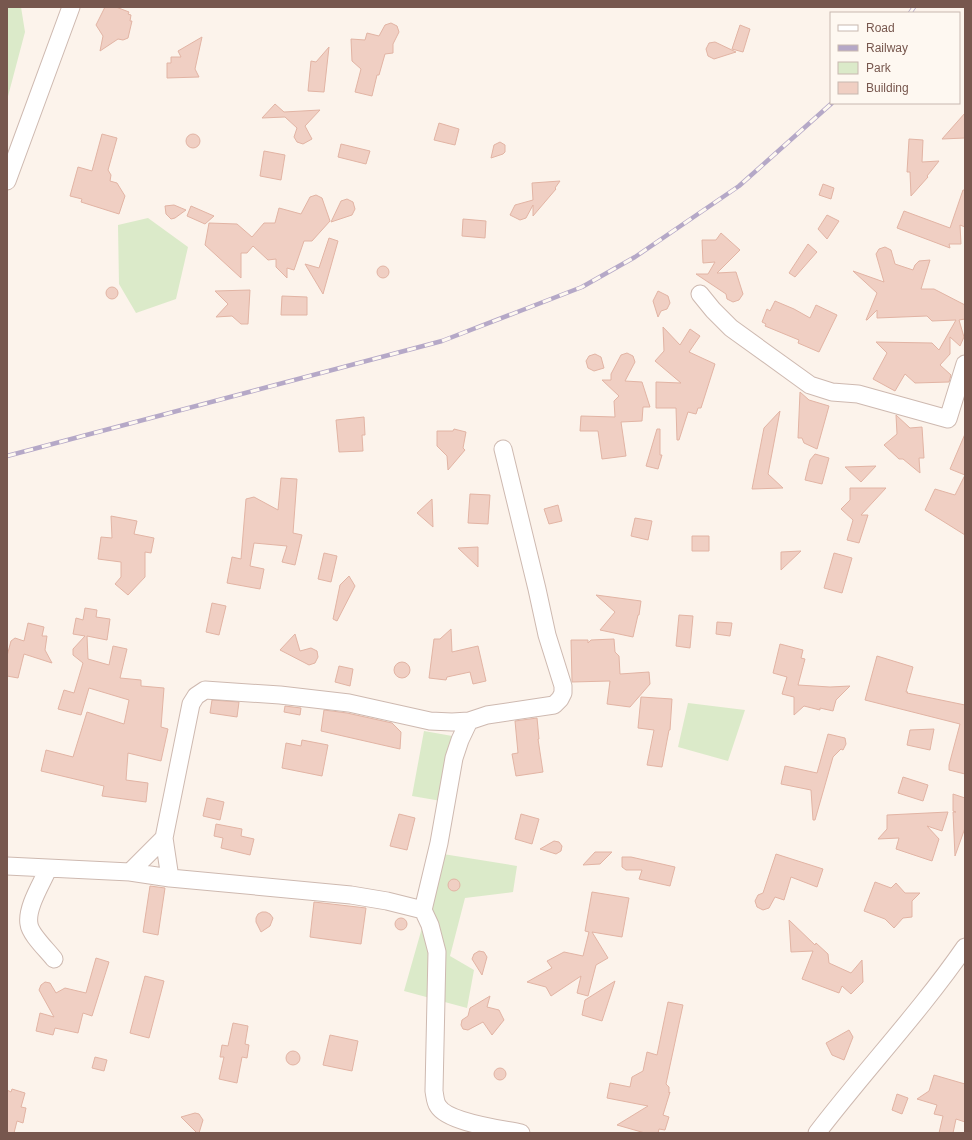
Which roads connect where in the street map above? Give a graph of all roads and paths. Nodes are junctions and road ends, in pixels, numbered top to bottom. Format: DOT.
graph roads {
  1 [pos="71,7"];
  2 [pos="7,181"];
  3 [pos="700,294"];
  4 [pos="965,364"];
  5 [pos="503,449"];
  6 [pos="469,721"];
  7 [pos="164,838"];
  8 [pos="7,866"];
  9 [pos="48,869"];
  10 [pos="130,872"];
  11 [pos="170,878"];
  12 [pos="423,910"];
  13 [pos="965,948"];
  14 [pos="54,959"];
  15 [pos="521,1133"];
  16 [pos="817,1133"];
  1 -- 2 [label="street"];
  3 -- 4 [label="street"];
  5 -- 6 [label="street"];
  6 -- 7 [label="street"];
  6 -- 12 [label="street"];
  7 -- 10 [label="street"];
  7 -- 11 [label="street"];
  8 -- 9 [label="street"];
  9 -- 10 [label="street"];
  9 -- 14 [label="street"];
  10 -- 11 [label="street"];
  11 -- 12 [label="street"];
  12 -- 15 [label="street"];
  13 -- 16 [label="street"];
}
